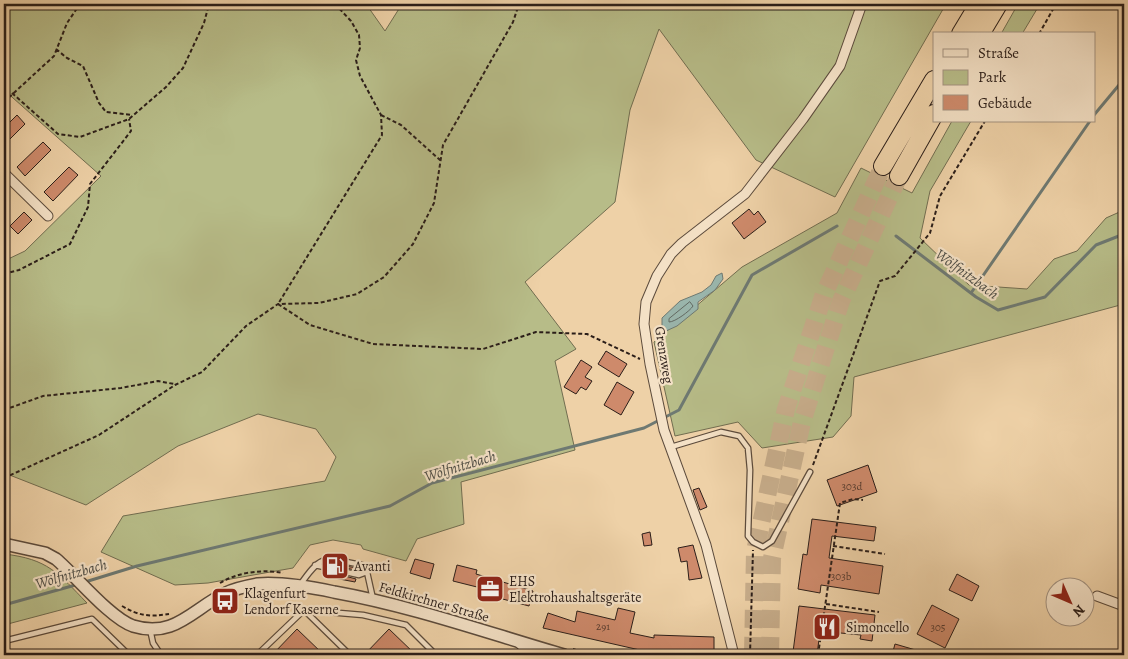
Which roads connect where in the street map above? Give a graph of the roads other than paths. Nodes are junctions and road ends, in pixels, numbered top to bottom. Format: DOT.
graph roads {
  1 [pos="862,4"];
  2 [pos="979,4"];
  3 [pos="998,4"];
  4 [pos="962,32"];
  5 [pos="981,32"];
  6 [pos="933,82"];
  7 [pos="933,116"];
  8 [pos="882,166"];
  9 [pos="4,173"];
  10 [pos="899,176"];
  11 [pos="48,216"];
  12 [pos="670,448"];
  13 [pos="810,472"];
  14 [pos="4,544"];
  15 [pos="314,565"];
  16 [pos="367,572"];
  17 [pos="299,586"];
  18 [pos="1097,596"];
  19 [pos="373,600"];
  20 [pos="1124,606"];
  21 [pos="304,610"];
  22 [pos="150,629"];
  23 [pos="514,640"];
  24 [pos="4,641"];
  25 [pos="129,655"];
  26 [pos="161,655"];
  27 [pos="257,655"];
  28 [pos="350,655"];
  29 [pos="436,655"];
  30 [pos="529,655"];
  31 [pos="564,655"];
  32 [pos="734,655"];
  1 -- 12 [label="street, Grenzweg"];
  2 -- 4 [label="highway"];
  3 -- 5 [label="highway"];
  6 -- 8 [label="highway"];
  7 -- 10 [label="highway"];
  9 -- 11 [label="street"];
  12 -- 13 [label="lane"];
  12 -- 32 [label="street, Grenzweg"];
  14 -- 22 [label="street, Feldkirchner Straße"];
  15 -- 16 [label="lane"];
  15 -- 16 [label="lane"];
  15 -- 17 [label="lane"];
  16 -- 19 [label="lane"];
  17 -- 19 [label="street, Feldkirchner Straße"];
  17 -- 22 [label="street, Feldkirchner Straße"];
  18 -- 20 [label="street"];
  19 -- 23 [label="street, Feldkirchner Straße"];
  21 -- 27 [label="lane"];
  21 -- 28 [label="lane"];
  21 -- 29 [label="lane"];
  22 -- 26 [label="lane"];
  23 -- 30 [label="lane"];
  23 -- 31 [label="street, Feldkirchner Straße"];
  24 -- 25 [label="lane"];
}
